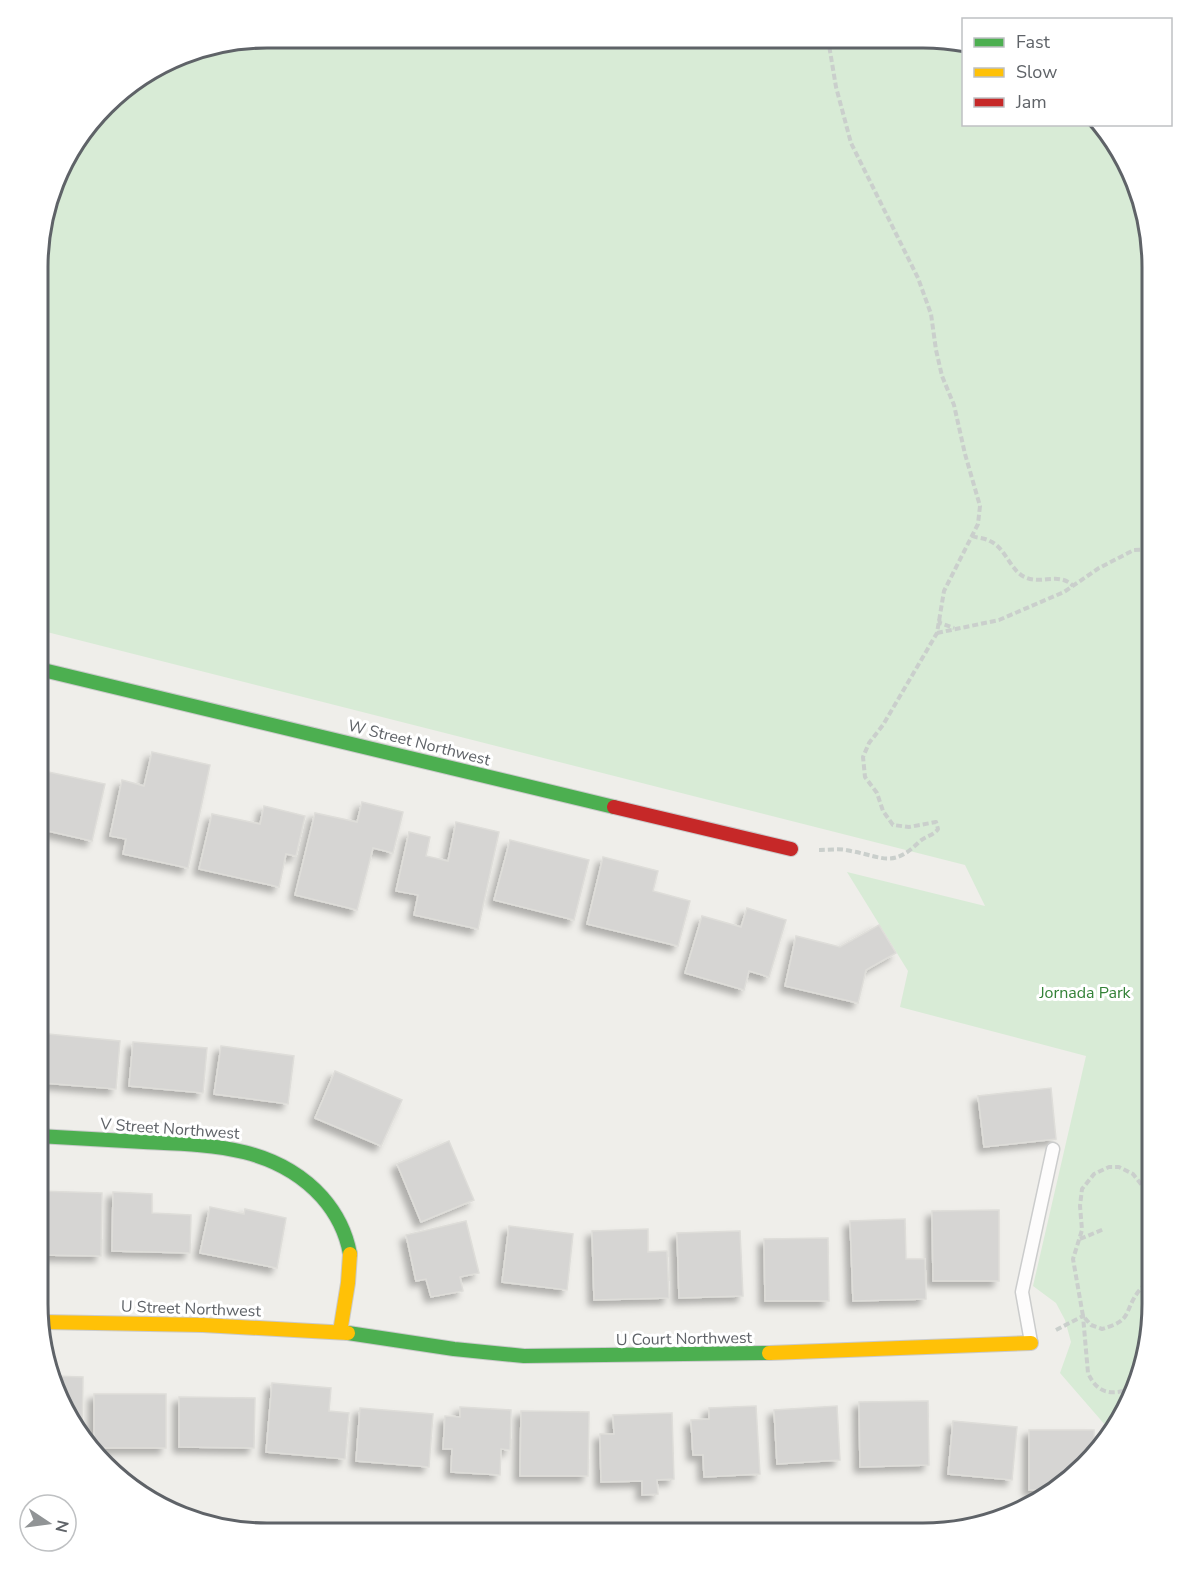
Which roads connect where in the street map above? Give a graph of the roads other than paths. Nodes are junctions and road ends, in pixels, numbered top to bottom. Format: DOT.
graph roads {
  1 [pos="48,671"];
  2 [pos="791,849"];
  3 [pos="48,1137"];
  4 [pos="1053,1149"];
  5 [pos="48,1322"];
  6 [pos="340,1332"];
  7 [pos="1031,1343"];
  1 -- 2 [label="street, W Street Northwest"];
  3 -- 6 [label="street, V Street Northwest"];
  4 -- 7 [label="lane"];
  5 -- 6 [label="street, U Street Northwest"];
  6 -- 7 [label="street, U Court Northwest"];
}
